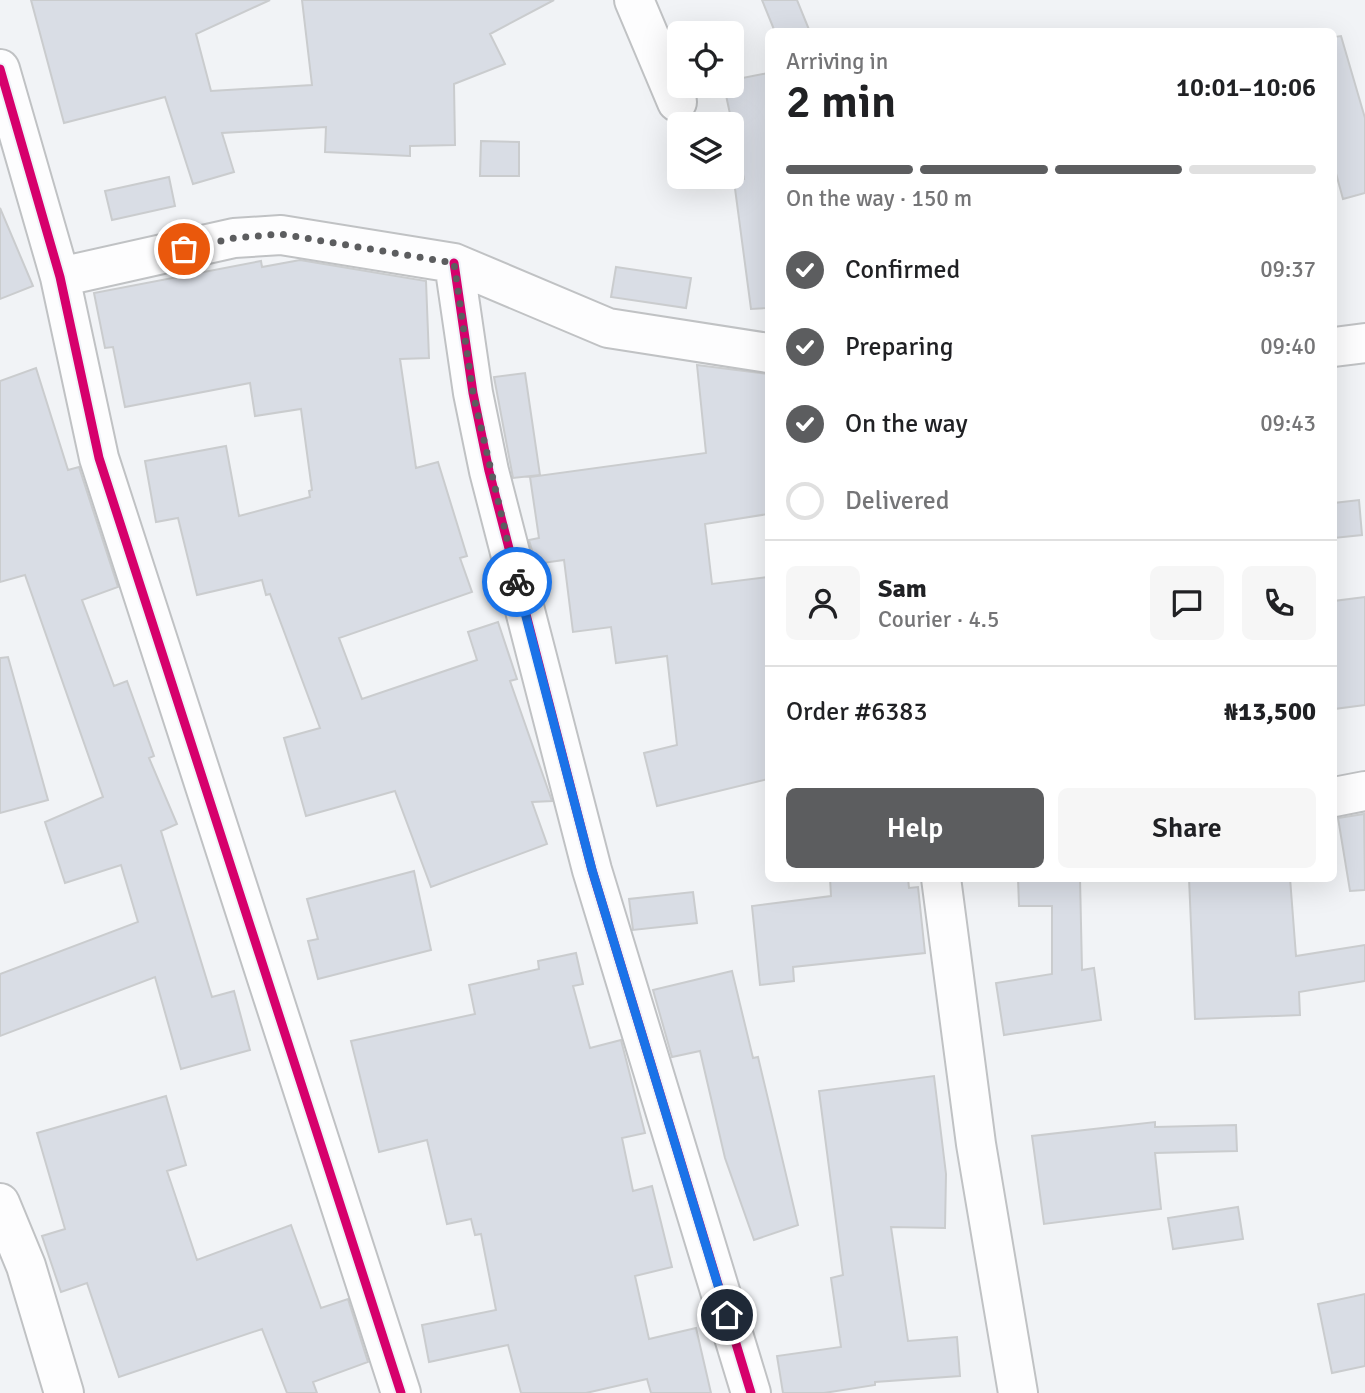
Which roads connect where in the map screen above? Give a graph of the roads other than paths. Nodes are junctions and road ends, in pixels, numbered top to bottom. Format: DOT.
graph roads {
  1 [pos="634,0"];
  2 [pos="0,69"];
  3 [pos="677,102"];
  4 [pos="454,263"];
  5 [pos="60,277"];
  6 [pos="1365,343"];
  7 [pos="1337,347"];
  8 [pos="765,352"];
  9 [pos="1365,791"];
  10 [pos="1337,796"];
  11 [pos="943,882"];
  12 [pos="0,1203"];
  13 [pos="64,1393"];
  14 [pos="401,1393"];
  15 [pos="751,1393"];
  16 [pos="1018,1393"];
  1 -- 3 [label="street"];
  2 -- 5 [label="street"];
  4 -- 5 [label="street"];
  4 -- 8 [label="street"];
  4 -- 15 [label="street"];
  5 -- 14 [label="street"];
  6 -- 7 [label="street"];
  9 -- 10 [label="street"];
  11 -- 16 [label="street"];
  12 -- 13 [label="street"];
}
